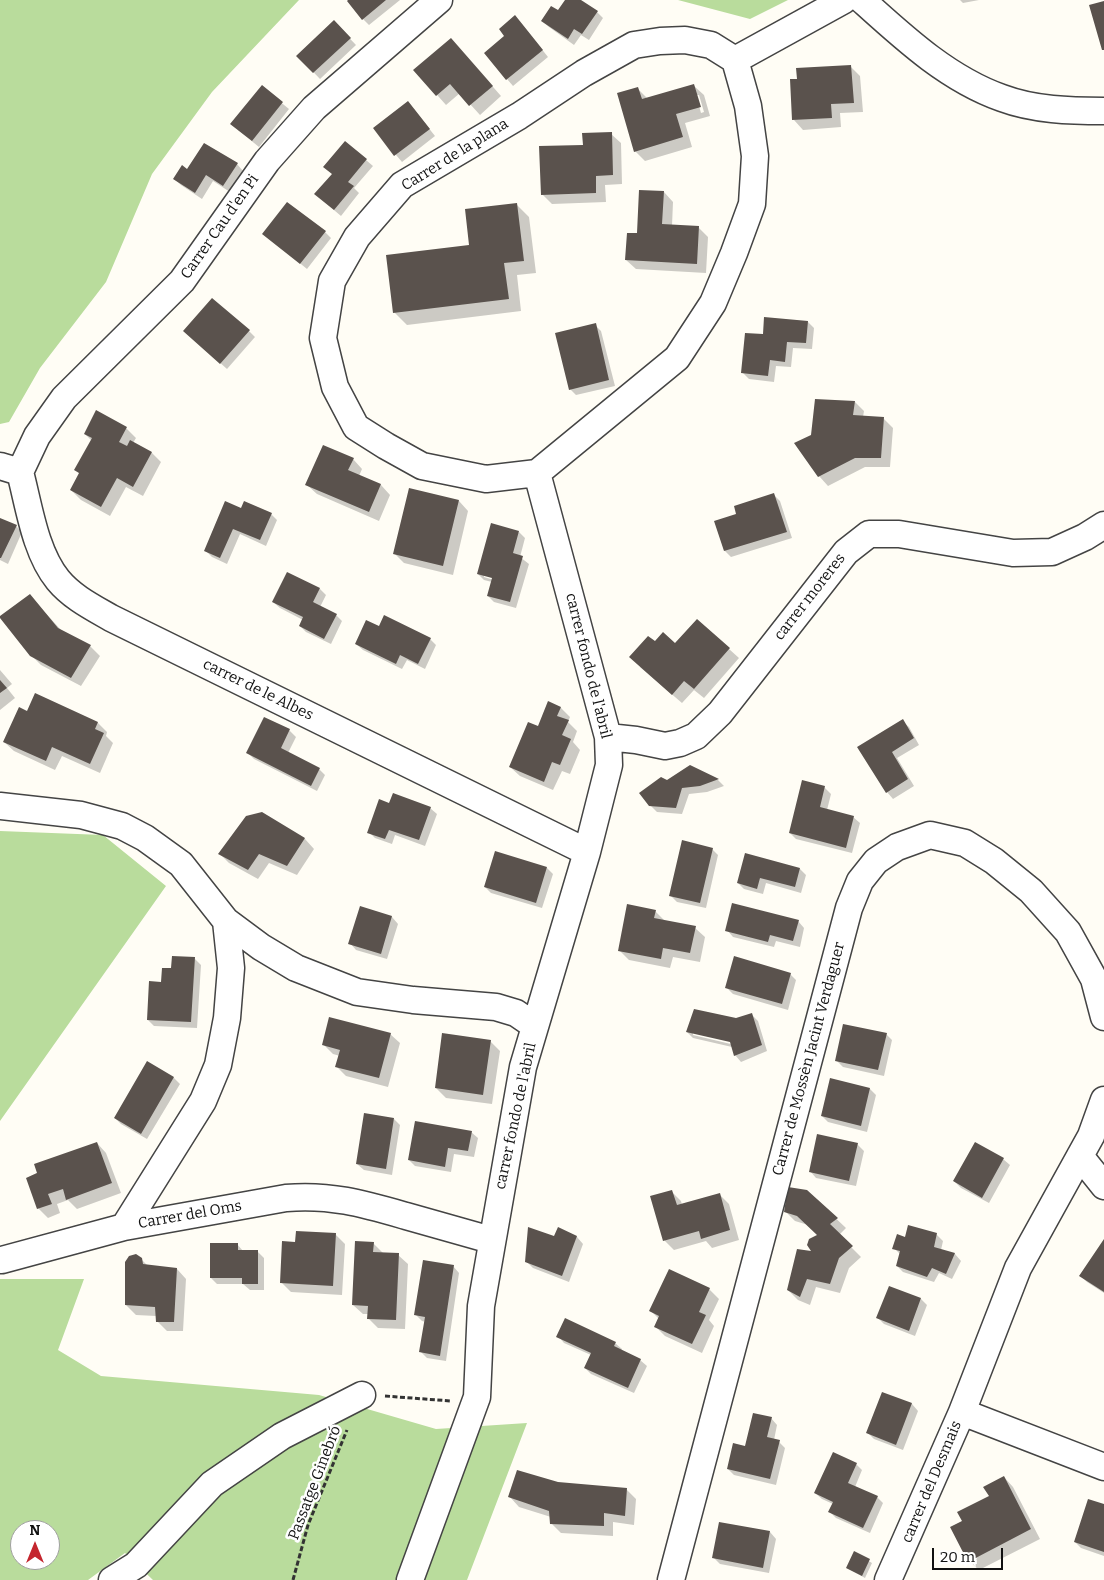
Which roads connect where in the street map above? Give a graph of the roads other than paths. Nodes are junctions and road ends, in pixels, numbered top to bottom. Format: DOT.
graph roads {
  1 [pos="439,0"];
  2 [pos="844,0"];
  3 [pos="862,0"];
  4 [pos="735,60"];
  5 [pos="1104,111"];
  6 [pos="10,469"];
  7 [pos="537,472"];
  8 [pos="1104,524"];
  9 [pos="608,737"];
  10 [pos="0,806"];
  11 [pos="587,852"];
  12 [pos="226,921"];
  13 [pos="1104,1018"];
  14 [pos="535,1026"];
  15 [pos="1104,1100"];
  16 [pos="1080,1156"];
  17 [pos="1104,1186"];
  18 [pos="124,1227"];
  19 [pos="492,1240"];
  20 [pos="2,1260"];
  21 [pos="362,1395"];
  22 [pos="962,1412"];
  23 [pos="1104,1467"];
  24 [pos="112,1580"];
  25 [pos="410,1580"];
  26 [pos="671,1580"];
  27 [pos="888,1580"];
  1 -- 6 [label="street, Carrer Cau d'en Pi"];
  2 -- 4 [label="street"];
  3 -- 5 [label="street"];
  4 -- 7 [label="street"];
  4 -- 7 [label="street, Carrer de la plana"];
  6 -- 11 [label="street, carrer de le Albes"];
  7 -- 9 [label="street, carrer fondo de l'abril"];
  8 -- 9 [label="street, carrer moreres"];
  9 -- 11 [label="street, carrer fondo de l'abril"];
  10 -- 12 [label="street"];
  11 -- 14 [label="street, carrer fondo de l'abril"];
  12 -- 14 [label="street"];
  12 -- 18 [label="street, Carrer del Oms"];
  13 -- 26 [label="street, Carrer de Mossèn Jacint Verdaguer"];
  14 -- 19 [label="street, carrer fondo de l'abril"];
  15 -- 16 [label="street"];
  16 -- 17 [label="street"];
  16 -- 22 [label="street"];
  18 -- 19 [label="street, Carrer del Oms"];
  18 -- 20 [label="street"];
  19 -- 25 [label="street, carrer fondo de l'abril"];
  21 -- 24 [label="street"];
  22 -- 23 [label="street, carrer del Desmais"];
  22 -- 27 [label="street, carrer del Desmais"];
}
